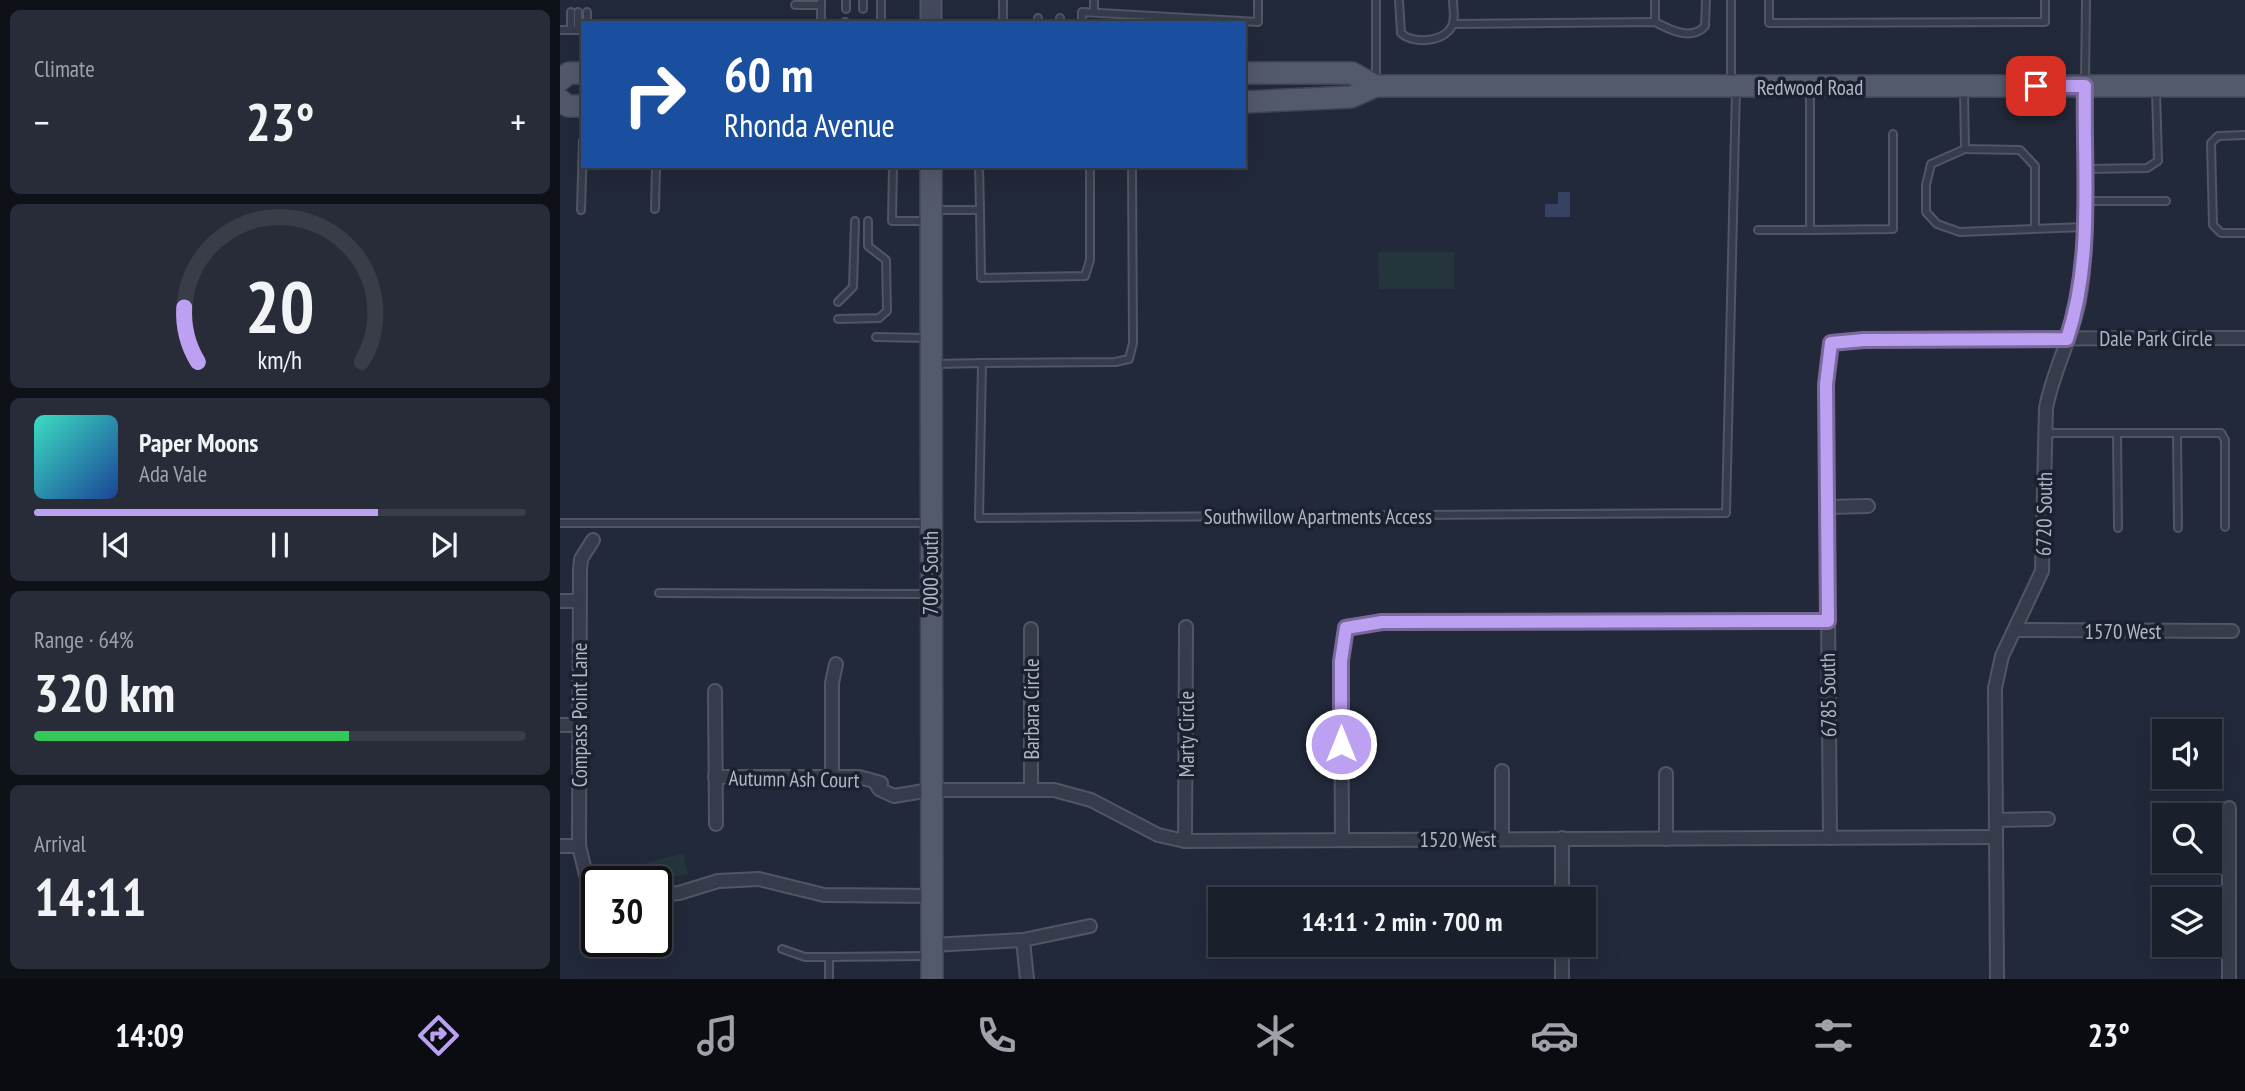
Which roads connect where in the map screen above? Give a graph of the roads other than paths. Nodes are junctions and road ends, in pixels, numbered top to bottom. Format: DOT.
graph roads {
  1 [pos="846,0"];
  2 [pos="863,0"];
  3 [pos="881,0"];
  4 [pos="931,0"];
  5 [pos="1003,0"];
  6 [pos="1094,0"];
  7 [pos="1258,0"];
  8 [pos="1376,0"];
  9 [pos="1399,0"];
  10 [pos="1453,0"];
  11 [pos="1655,0"];
  12 [pos="1706,0"];
  13 [pos="1731,0"];
  14 [pos="1769,0"];
  15 [pos="2046,0"];
  16 [pos="2086,0"];
  17 [pos="821,3"];
  18 [pos="795,5"];
  19 [pos="846,9"];
  20 [pos="863,9"];
  21 [pos="575,12"];
  22 [pos="587,12"];
  23 [pos="1094,12"];
  24 [pos="587,21"];
  25 [pos="821,21"];
  26 [pos="881,21"];
  27 [pos="931,21"];
  28 [pos="1003,21"];
  29 [pos="1082,21"];
  30 [pos="1242,21"];
  31 [pos="1246,21"];
  32 [pos="1655,22"];
  33 [pos="1453,24"];
  34 [pos="560,30"];
  35 [pos="577,30"];
  36 [pos="581,73"];
  37 [pos="1246,73"];
  38 [pos="560,80"];
  39 [pos="1376,86"];
  40 [pos="1964,86"];
  41 [pos="2085,86"];
  42 [pos="2156,86"];
  43 [pos="2245,86"];
  44 [pos="1733,87"];
  45 [pos="1810,87"];
  46 [pos="560,100"];
  47 [pos="1246,102"];
  48 [pos="581,106"];
  49 [pos="1894,134"];
  50 [pos="2245,135"];
  51 [pos="1965,149"];
  52 [pos="582,168"];
  53 [pos="656,168"];
  54 [pos="893,168"];
  55 [pos="931,168"];
  56 [pos="979,168"];
  57 [pos="1090,168"];
  58 [pos="1132,168"];
  59 [pos="2084,169"];
  60 [pos="2084,201"];
  61 [pos="2166,201"];
  62 [pos="655,209"];
  63 [pos="581,210"];
  64 [pos="980,210"];
  65 [pos="931,216"];
  66 [pos="855,221"];
  67 [pos="867,221"];
  68 [pos="2084,227"];
  69 [pos="2035,228"];
  70 [pos="1758,230"];
  71 [pos="1810,230"];
  72 [pos="2245,233"];
  73 [pos="838,302"];
  74 [pos="838,318"];
  75 [pos="876,337"];
  76 [pos="931,338"];
  77 [pos="2245,338"];
  78 [pos="2067,339"];
  79 [pos="1831,343"];
  80 [pos="982,363"];
  81 [pos="931,364"];
  82 [pos="2044,433"];
  83 [pos="2118,433"];
  84 [pos="2177,433"];
  85 [pos="1868,506"];
  86 [pos="1828,507"];
  87 [pos="560,523"];
  88 [pos="931,523"];
  89 [pos="2225,527"];
  90 [pos="2118,528"];
  91 [pos="2178,528"];
  92 [pos="593,540"];
  93 [pos="659,593"];
  94 [pos="930,594"];
  95 [pos="560,601"];
  96 [pos="579,601"];
  97 [pos="1828,621"];
  98 [pos="1186,628"];
  99 [pos="1031,629"];
  100 [pos="2015,630"];
  101 [pos="2232,631"];
  102 [pos="836,664"];
  103 [pos="715,691"];
  104 [pos="560,725"];
  105 [pos="579,725"];
  106 [pos="1502,771"];
  107 [pos="1665,774"];
  108 [pos="832,777"];
  109 [pos="715,778"];
  110 [pos="1031,789"];
  111 [pos="930,790"];
  112 [pos="2229,808"];
  113 [pos="2048,819"];
  114 [pos="1996,820"];
  115 [pos="716,824"];
  116 [pos="1996,837"];
  117 [pos="1562,838"];
  118 [pos="1830,838"];
  119 [pos="1502,839"];
  120 [pos="1666,839"];
  121 [pos="1342,840"];
  122 [pos="1185,841"];
  123 [pos="560,846"];
  124 [pos="579,846"];
  125 [pos="584,866"];
  126 [pos="1562,887"];
  127 [pos="672,894"];
  128 [pos="931,896"];
  129 [pos="1090,926"];
  130 [pos="1023,940"];
  131 [pos="782,949"];
  132 [pos="932,951"];
  133 [pos="829,957"];
  134 [pos="1562,957"];
  135 [pos="829,979"];
  136 [pos="932,979"];
  137 [pos="1027,979"];
  138 [pos="1562,979"];
  139 [pos="1997,979"];
  140 [pos="2228,979"];
  1 -- 19 [label="lane"];
  2 -- 20 [label="lane"];
  3 -- 26 [label="lane"];
  4 -- 27 [label="main road"];
  5 -- 28 [label="lane"];
  6 -- 23 [label="lane"];
  7 -- 31 [label="lane"];
  8 -- 39 [label="lane"];
  9 -- 33 [label="lane"];
  10 -- 33 [label="lane"];
  11 -- 32 [label="lane"];
  12 -- 32 [label="lane"];
  13 -- 44 [label="lane"];
  14 -- 15 [label="lane"];
  16 -- 41 [label="lane"];
  17 -- 18 [label="lane"];
  17 -- 25 [label="lane"];
  21 -- 35 [label="lane"];
  22 -- 24 [label="lane"];
  23 -- 29 [label="lane"];
  23 -- 30 [label="lane"];
  32 -- 33 [label="lane"];
  34 -- 35 [label="lane"];
  36 -- 38 [label="main road"];
  37 -- 39 [label="main road, Redwood Road"];
  39 -- 44 [label="main road, Redwood Road"];
  39 -- 47 [label="main road, Redwood Road"];
  40 -- 41 [label="main road, Redwood Road"];
  40 -- 45 [label="main road, Redwood Road"];
  40 -- 51 [label="lane"];
  41 -- 42 [label="main road, Redwood Road"];
  41 -- 59 [label="street, 6720 South"];
  42 -- 43 [label="main road, Redwood Road"];
  42 -- 59 [label="lane"];
  44 -- 45 [label="main road, Redwood Road"];
  44 -- 80 [label="lane, Southwillow Apartments Access"];
  45 -- 71 [label="lane"];
  46 -- 48 [label="main road"];
  49 -- 71 [label="lane"];
  50 -- 72 [label="lane"];
  51 -- 69 [label="lane"];
  51 -- 69 [label="lane"];
  52 -- 63 [label="lane"];
  53 -- 62 [label="lane"];
  54 -- 65 [label="lane"];
  55 -- 65 [label="main road, 7000 South"];
  56 -- 64 [label="lane"];
  57 -- 64 [label="lane"];
  58 -- 80 [label="lane"];
  59 -- 60 [label="street, 6720 South"];
  60 -- 61 [label="lane"];
  60 -- 68 [label="street, 6720 South"];
  64 -- 65 [label="lane"];
  65 -- 76 [label="main road, 7000 South"];
  66 -- 73 [label="lane"];
  67 -- 74 [label="lane"];
  68 -- 69 [label="lane"];
  68 -- 78 [label="street, 6720 South"];
  70 -- 71 [label="lane"];
  75 -- 76 [label="lane"];
  76 -- 81 [label="main road, 7000 South"];
  77 -- 78 [label="street, Dale Park Circle"];
  78 -- 79 [label="street, Dale Park Circle"];
  78 -- 82 [label="street, 6720 South"];
  79 -- 86 [label="street, 6785 South"];
  80 -- 81 [label="lane"];
  81 -- 88 [label="main road, 7000 South"];
  82 -- 83 [label="lane"];
  82 -- 100 [label="street, 6720 South"];
  83 -- 84 [label="lane"];
  83 -- 90 [label="lane"];
  84 -- 89 [label="lane"];
  84 -- 91 [label="lane"];
  85 -- 86 [label="street"];
  86 -- 97 [label="street, 6785 South"];
  87 -- 88 [label="lane"];
  88 -- 94 [label="main road, 7000 South"];
  92 -- 96 [label="street, Compass Point Lane"];
  93 -- 94 [label="lane"];
  94 -- 111 [label="main road, 7000 South"];
  95 -- 96 [label="street"];
  96 -- 105 [label="street, Compass Point Lane"];
  97 -- 118 [label="street, 6785 South"];
  97 -- 121 [label="street"];
  98 -- 122 [label="street, Marty Circle"];
  99 -- 110 [label="street, Barbara Circle"];
  100 -- 101 [label="street, 1570 West"];
  100 -- 114 [label="street, 6720 South"];
  102 -- 108 [label="street"];
  103 -- 109 [label="street"];
  104 -- 105 [label="street"];
  105 -- 124 [label="street, Compass Point Lane"];
  106 -- 119 [label="street"];
  107 -- 120 [label="street"];
  108 -- 109 [label="street, Autumn Ash Court"];
  108 -- 111 [label="street, Autumn Ash Court"];
  109 -- 115 [label="street, Autumn Ash Court"];
  110 -- 111 [label="street, 1520 West"];
  110 -- 122 [label="street, 1520 West"];
  111 -- 128 [label="main road, 7000 South"];
  112 -- 140 [label="street"];
  113 -- 114 [label="street"];
  114 -- 116 [label="street, 6720 South"];
  116 -- 118 [label="street, 1520 West"];
  116 -- 139 [label="street, 6720 South"];
  117 -- 119 [label="street, 1520 West"];
  117 -- 120 [label="street, 1520 West"];
  117 -- 126 [label="street"];
  118 -- 120 [label="street, 1520 West"];
  119 -- 121 [label="street, 1520 West"];
  121 -- 122 [label="street, 1520 West"];
  123 -- 124 [label="street"];
  124 -- 125 [label="street, Compass Point Lane"];
  127 -- 128 [label="street"];
  128 -- 132 [label="main road, 7000 South"];
  129 -- 130 [label="street"];
  130 -- 132 [label="street"];
  130 -- 137 [label="street"];
  131 -- 133 [label="lane"];
  132 -- 133 [label="lane"];
  132 -- 136 [label="main road, 7000 South"];
  133 -- 135 [label="lane"];
  134 -- 138 [label="street"];
}
